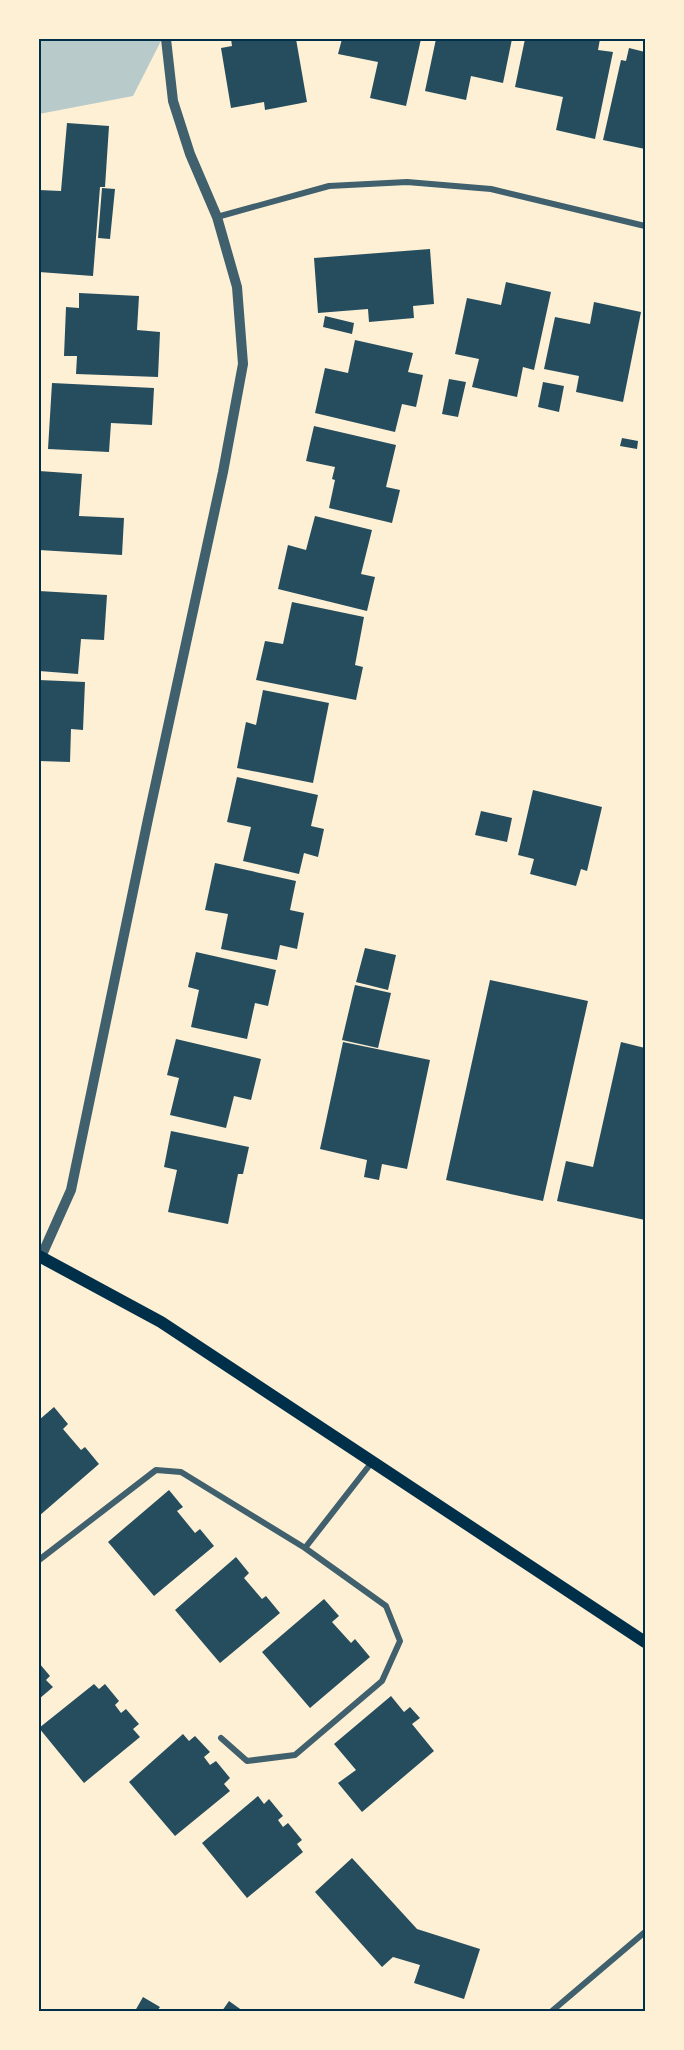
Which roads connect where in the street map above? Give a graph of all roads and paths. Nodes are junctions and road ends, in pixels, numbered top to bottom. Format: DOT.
graph roads {
  1 [pos="165,39"];
  2 [pos="217,217"];
  3 [pos="645,225"];
  4 [pos="40,1256"];
  5 [pos="373,1461"];
  6 [pos="305,1548"];
  7 [pos="39,1560"];
  8 [pos="645,1642"];
  9 [pos="221,1738"];
  10 [pos="645,1932"];
  11 [pos="552,2011"];
  1 -- 2 [label="street"];
  2 -- 3 [label="street"];
  2 -- 4 [label="street"];
  4 -- 5 [label="main road"];
  5 -- 6 [label="street"];
  5 -- 8 [label="main road"];
  6 -- 7 [label="street"];
  6 -- 9 [label="street"];
  10 -- 11 [label="street"];
}
